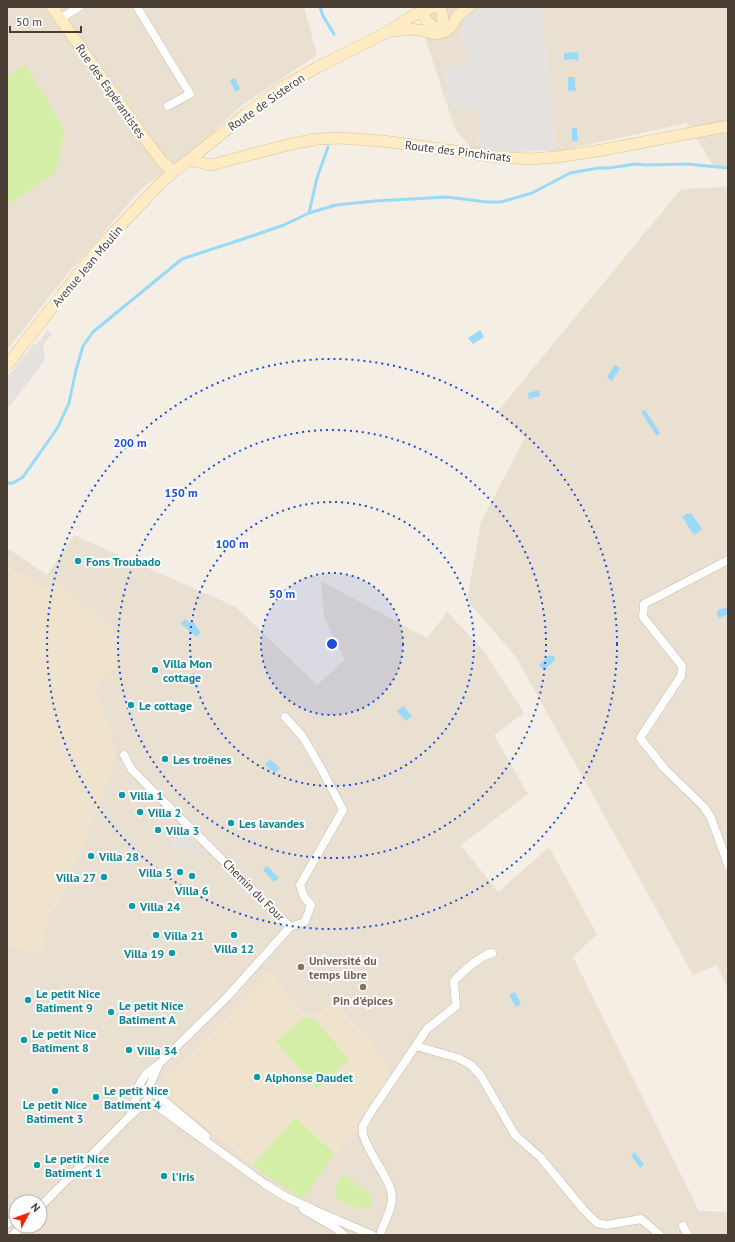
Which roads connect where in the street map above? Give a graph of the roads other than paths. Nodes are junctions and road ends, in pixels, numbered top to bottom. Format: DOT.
graph roads {
  1 [pos="52,7"];
  2 [pos="79,7"];
  3 [pos="137,7"];
  4 [pos="469,7"];
  5 [pos="420,8"];
  6 [pos="438,8"];
  7 [pos="60,20"];
  8 [pos="434,31"];
  9 [pos="387,32"];
  10 [pos="168,106"];
  11 [pos="728,126"];
  12 [pos="189,160"];
  13 [pos="173,172"];
  14 [pos="7,365"];
  15 [pos="728,560"];
  16 [pos="285,717"];
  17 [pos="124,755"];
  18 [pos="728,864"];
  19 [pos="290,927"];
  20 [pos="492,952"];
  21 [pos="416,1046"];
  22 [pos="158,1065"];
  23 [pos="138,1087"];
  24 [pos="150,1092"];
  25 [pos="145,1103"];
  26 [pos="130,1116"];
  27 [pos="236,1164"];
  28 [pos="286,1197"];
  29 [pos="48,1198"];
  30 [pos="388,1214"];
  31 [pos="683,1226"];
  32 [pos="356,1233"];
  33 [pos="370,1234"];
  34 [pos="344,1235"];
  35 [pos="380,1235"];
  36 [pos="660,1235"];
  37 [pos="688,1235"];
  1 -- 7 [label="street, Rue des Espérantistes"];
  2 -- 7 [label="street"];
  3 -- 10 [label="street"];
  4 -- 8 [label="street"];
  5 -- 6 [label="street"];
  5 -- 8 [label="street"];
  5 -- 9 [label="street, Route de Sisteron"];
  6 -- 8 [label="street"];
  7 -- 13 [label="street, Rue des Espérantistes"];
  8 -- 9 [label="street, Route de Sisteron"];
  9 -- 12 [label="street, Route de Sisteron"];
  11 -- 12 [label="street, Route des Pinchinats"];
  12 -- 13 [label="street, Route de Sisteron"];
  13 -- 14 [label="street, Avenue Jean Moulin"];
  15 -- 18 [label="street"];
  16 -- 19 [label="street"];
  17 -- 19 [label="street, Chemin du Four"];
  19 -- 22 [label="street, Chemin du Four"];
  20 -- 21 [label="street"];
  21 -- 30 [label="street"];
  21 -- 36 [label="street"];
  22 -- 23 [label="street, Chemin du Four"];
  22 -- 24 [label="street, Chemin du Four"];
  23 -- 24 [label="street"];
  23 -- 25 [label="street"];
  23 -- 26 [label="street"];
  24 -- 25 [label="street, Chemin du Four"];
  24 -- 27 [label="street"];
  25 -- 26 [label="street"];
  25 -- 27 [label="street"];
  26 -- 29 [label="street"];
  27 -- 28 [label="street"];
  28 -- 32 [label="street"];
  28 -- 34 [label="street"];
  30 -- 33 [label="street"];
  30 -- 35 [label="street"];
  31 -- 37 [label="street"];
  32 -- 33 [label="street"];
}
